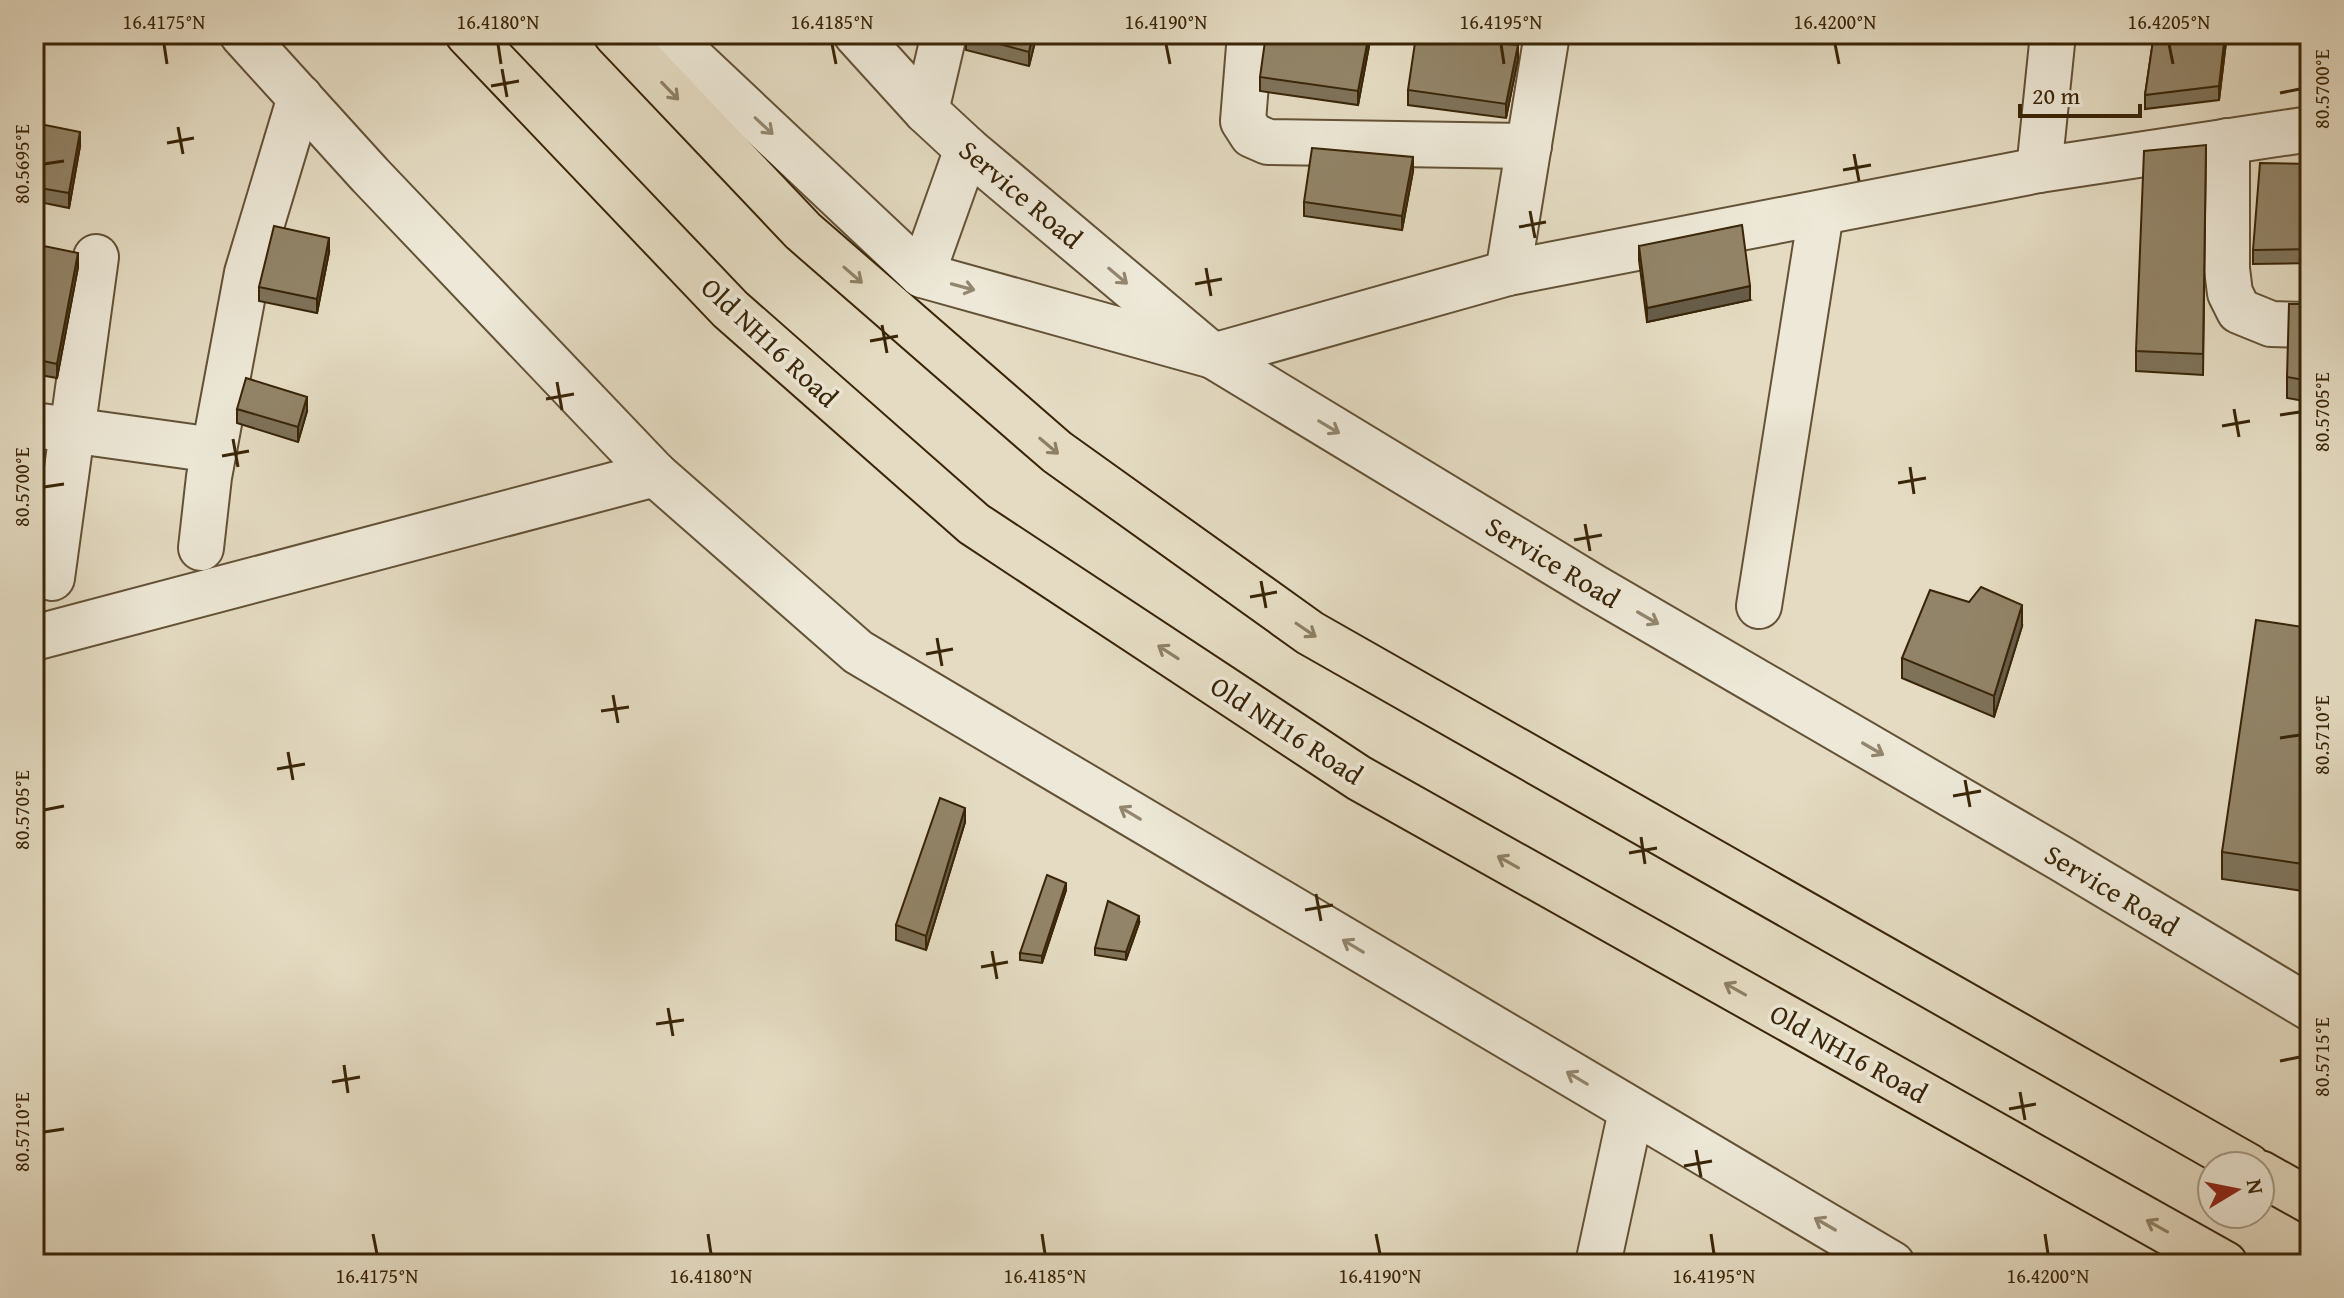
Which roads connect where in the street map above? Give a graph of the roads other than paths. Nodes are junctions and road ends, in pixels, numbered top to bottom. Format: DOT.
graph roads {
  1 [pos="242,34"];
  2 [pos="468,34"];
  3 [pos="616,34"];
  4 [pos="666,34"];
  5 [pos="856,34"];
  6 [pos="944,34"];
  7 [pos="1250,34"];
  8 [pos="1547,34"];
  9 [pos="2053,34"];
  10 [pos="300,97"];
  11 [pos="926,111"];
  12 [pos="2310,129"];
  13 [pos="2227,141"];
  14 [pos="1529,146"];
  15 [pos="967,149"];
  16 [pos="2039,170"];
  17 [pos="1821,213"];
  18 [pos="96,257"];
  19 [pos="1508,273"];
  20 [pos="922,275"];
  21 [pos="2310,325"];
  22 [pos="1213,356"];
  23 [pos="53,428"];
  24 [pos="214,450"];
  25 [pos="655,474"];
  26 [pos="201,548"];
  27 [pos="52,578"];
  28 [pos="1759,606"];
  29 [pos="34,638"];
  30 [pos="2310,1008"];
  31 [pos="1631,1111"];
  32 [pos="2220,1150"];
  33 [pos="2276,1182"];
  34 [pos="2310,1201"];
  35 [pos="1598,1264"];
  36 [pos="1892,1264"];
  37 [pos="2225,1264"];
  1 -- 10 [label="street"];
  37 -- 2 [label="main road, Old NH16 Road, one-way"];
  3 -- 32 [label="main road, one-way"];
  4 -- 20 [label="street, one-way"];
  5 -- 11 [label="street, Service Road"];
  6 -- 11 [label="street"];
  7 -- 14 [label="street"];
  8 -- 14 [label="street"];
  9 -- 16 [label="street"];
  10 -- 24 [label="street"];
  10 -- 25 [label="street"];
  11 -- 15 [label="street, Service Road"];
  12 -- 13 [label="street"];
  13 -- 16 [label="street"];
  13 -- 21 [label="street"];
  14 -- 19 [label="street"];
  15 -- 20 [label="street"];
  15 -- 22 [label="street, Service Road, one-way"];
  16 -- 17 [label="street"];
  17 -- 19 [label="street"];
  17 -- 28 [label="street"];
  18 -- 23 [label="street"];
  19 -- 22 [label="street"];
  20 -- 22 [label="street, one-way"];
  22 -- 30 [label="street, Service Road, one-way"];
  23 -- 24 [label="street"];
  23 -- 27 [label="street"];
  24 -- 26 [label="street"];
  25 -- 29 [label="street"];
  31 -- 25 [label="street, one-way"];
  31 -- 35 [label="street"];
  36 -- 31 [label="street, one-way"];
  33 -- 34 [label="main road"];
}
